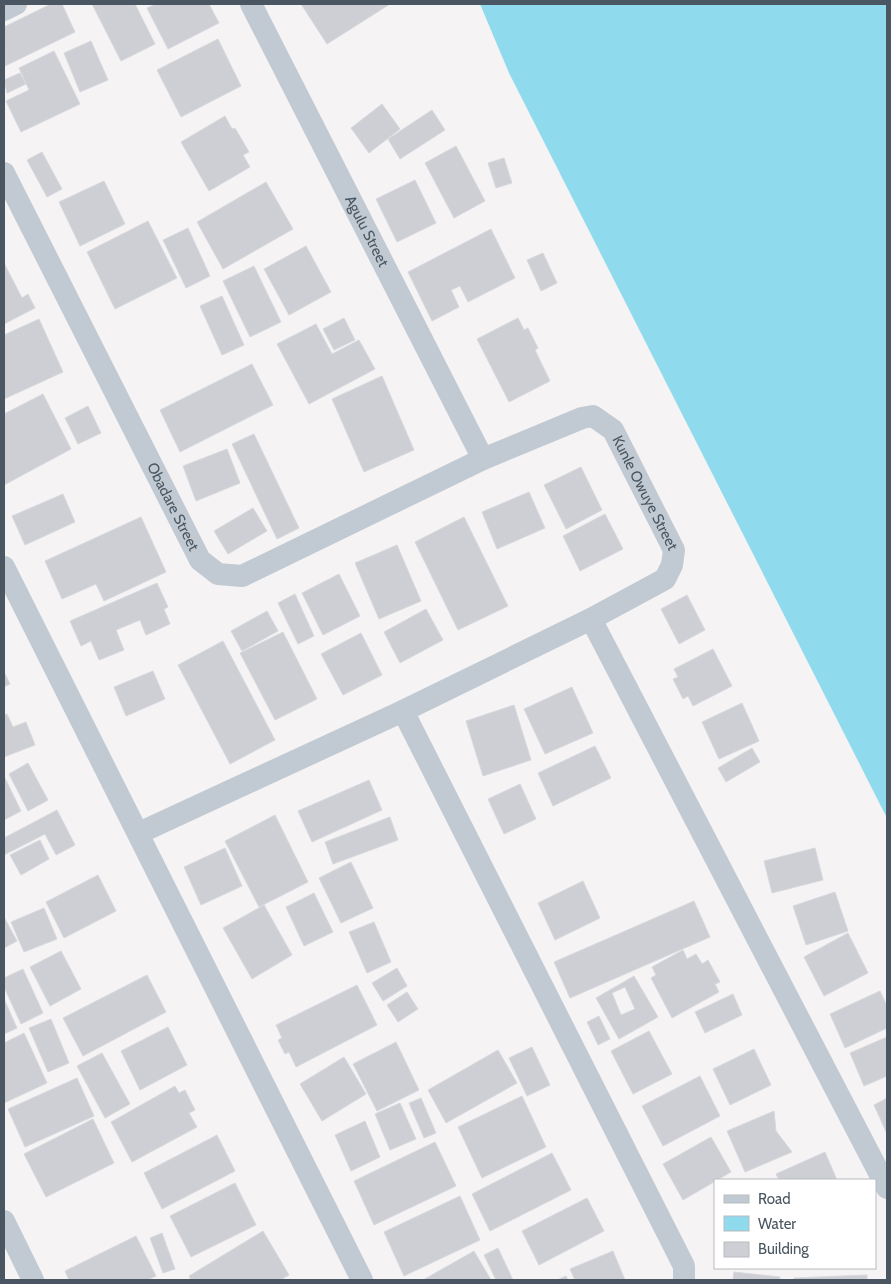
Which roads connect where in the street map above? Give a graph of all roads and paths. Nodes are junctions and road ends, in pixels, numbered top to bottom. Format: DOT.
graph roads {
  1 [pos="16,4"];
  2 [pos="251,4"];
  3 [pos="4,10"];
  4 [pos="4,173"];
  5 [pos="593,416"];
  6 [pos="483,459"];
  7 [pos="4,567"];
  8 [pos="591,619"];
  9 [pos="403,711"];
  10 [pos="139,833"];
  11 [pos="887,1188"];
  12 [pos="4,1221"];
  13 [pos="33,1280"];
  14 [pos="362,1280"];
  15 [pos="684,1280"];
  1 -- 3 [label="street"];
  2 -- 6 [label="street, Agulu Street"];
  4 -- 6 [label="street, Obadare Street"];
  5 -- 6 [label="street, Obadare Street"];
  5 -- 8 [label="street, Kunle Owuye Street"];
  7 -- 10 [label="street"];
  8 -- 9 [label="street"];
  8 -- 11 [label="street"];
  9 -- 10 [label="street"];
  9 -- 15 [label="street"];
  10 -- 14 [label="street"];
  12 -- 13 [label="street"];
}
